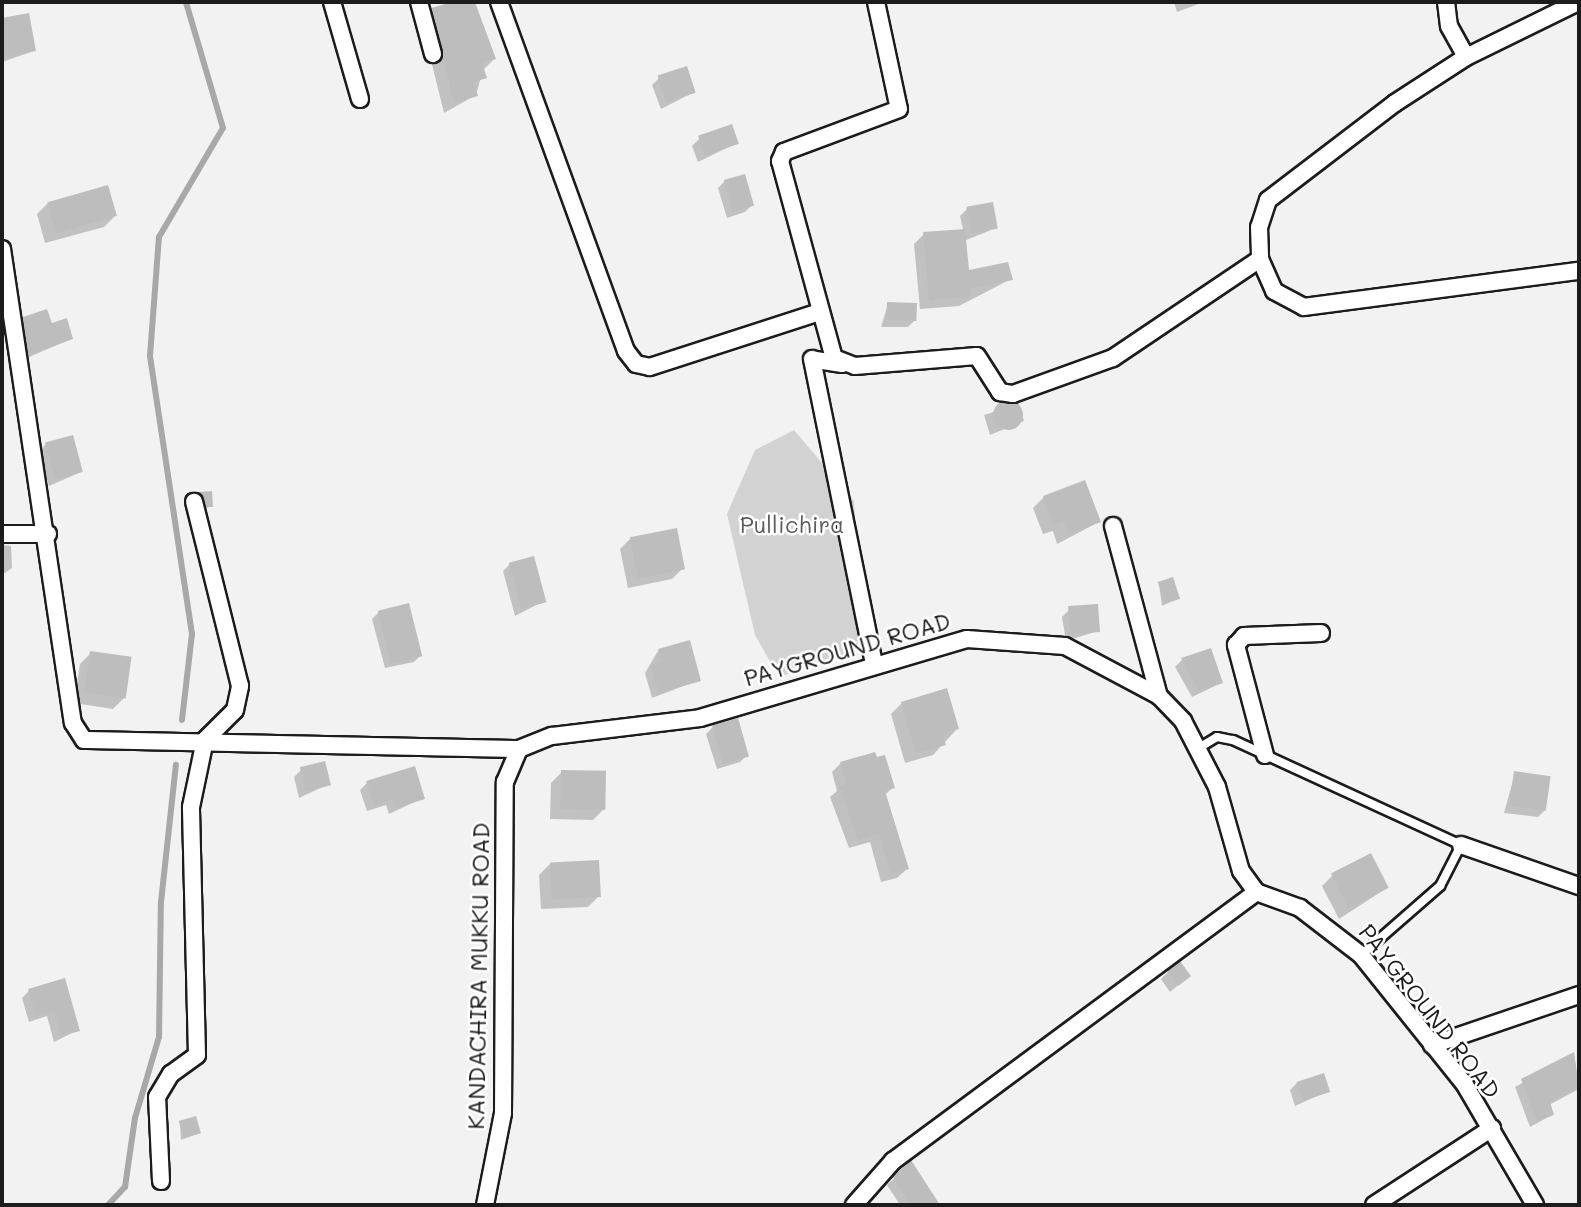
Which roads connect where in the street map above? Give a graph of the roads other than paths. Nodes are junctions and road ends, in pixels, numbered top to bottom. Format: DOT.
graph roads {
  1 [pos="332,2"];
  2 [pos="419,2"];
  3 [pos="499,2"];
  4 [pos="876,2"];
  5 [pos="1446,2"];
  6 [pos="1578,2"];
  7 [pos="433,54"];
  8 [pos="1466,57"];
  9 [pos="360,99"];
  10 [pos="2,249"];
  11 [pos="1261,259"];
  12 [pos="1579,271"];
  13 [pos="819,312"];
  14 [pos="845,365"];
  15 [pos="194,502"];
  16 [pos="1113,526"];
  17 [pos="2,534"];
  18 [pos="48,534"];
  19 [pos="1321,633"];
  20 [pos="874,664"];
  21 [pos="1159,696"];
  22 [pos="205,740"];
  23 [pos="519,749"];
  24 [pos="1197,749"];
  25 [pos="1265,755"];
  26 [pos="1461,845"];
  27 [pos="1579,886"];
  28 [pos="1256,892"];
  29 [pos="1362,955"];
  30 [pos="1579,995"];
  31 [pos="1432,1045"];
  32 [pos="1492,1128"];
  33 [pos="161,1181"];
  34 [pos="485,1205"];
  35 [pos="854,1205"];
  36 [pos="1374,1205"];
  37 [pos="1535,1205"];
  1 -- 9 [label="street"];
  2 -- 7 [label="street"];
  3 -- 13 [label="street"];
  4 -- 13 [label="street"];
  5 -- 8 [label="street"];
  6 -- 8 [label="street"];
  8 -- 11 [label="street"];
  10 -- 18 [label="street"];
  11 -- 12 [label="street"];
  11 -- 14 [label="street"];
  13 -- 14 [label="street"];
  14 -- 20 [label="street"];
  15 -- 22 [label="street"];
  16 -- 21 [label="street"];
  17 -- 18 [label="street"];
  18 -- 22 [label="street"];
  19 -- 25 [label="street"];
  20 -- 21 [label="street, PAYGROUND ROAD"];
  20 -- 23 [label="street, PAYGROUND ROAD"];
  21 -- 24 [label="street, PAYGROUND ROAD"];
  22 -- 23 [label="street"];
  22 -- 33 [label="street"];
  23 -- 34 [label="street, KANDACHIRA MUKKU ROAD"];
  24 -- 25 [label="lane"];
  24 -- 28 [label="street, PAYGROUND ROAD"];
  25 -- 26 [label="lane"];
  26 -- 27 [label="street"];
  26 -- 29 [label="lane"];
  28 -- 29 [label="street, PAYGROUND ROAD"];
  28 -- 35 [label="street"];
  29 -- 31 [label="street, PAYGROUND ROAD"];
  30 -- 31 [label="street"];
  31 -- 32 [label="street, PAYGROUND ROAD"];
  32 -- 36 [label="street"];
  32 -- 37 [label="street, PAYGROUND ROAD"];
}
